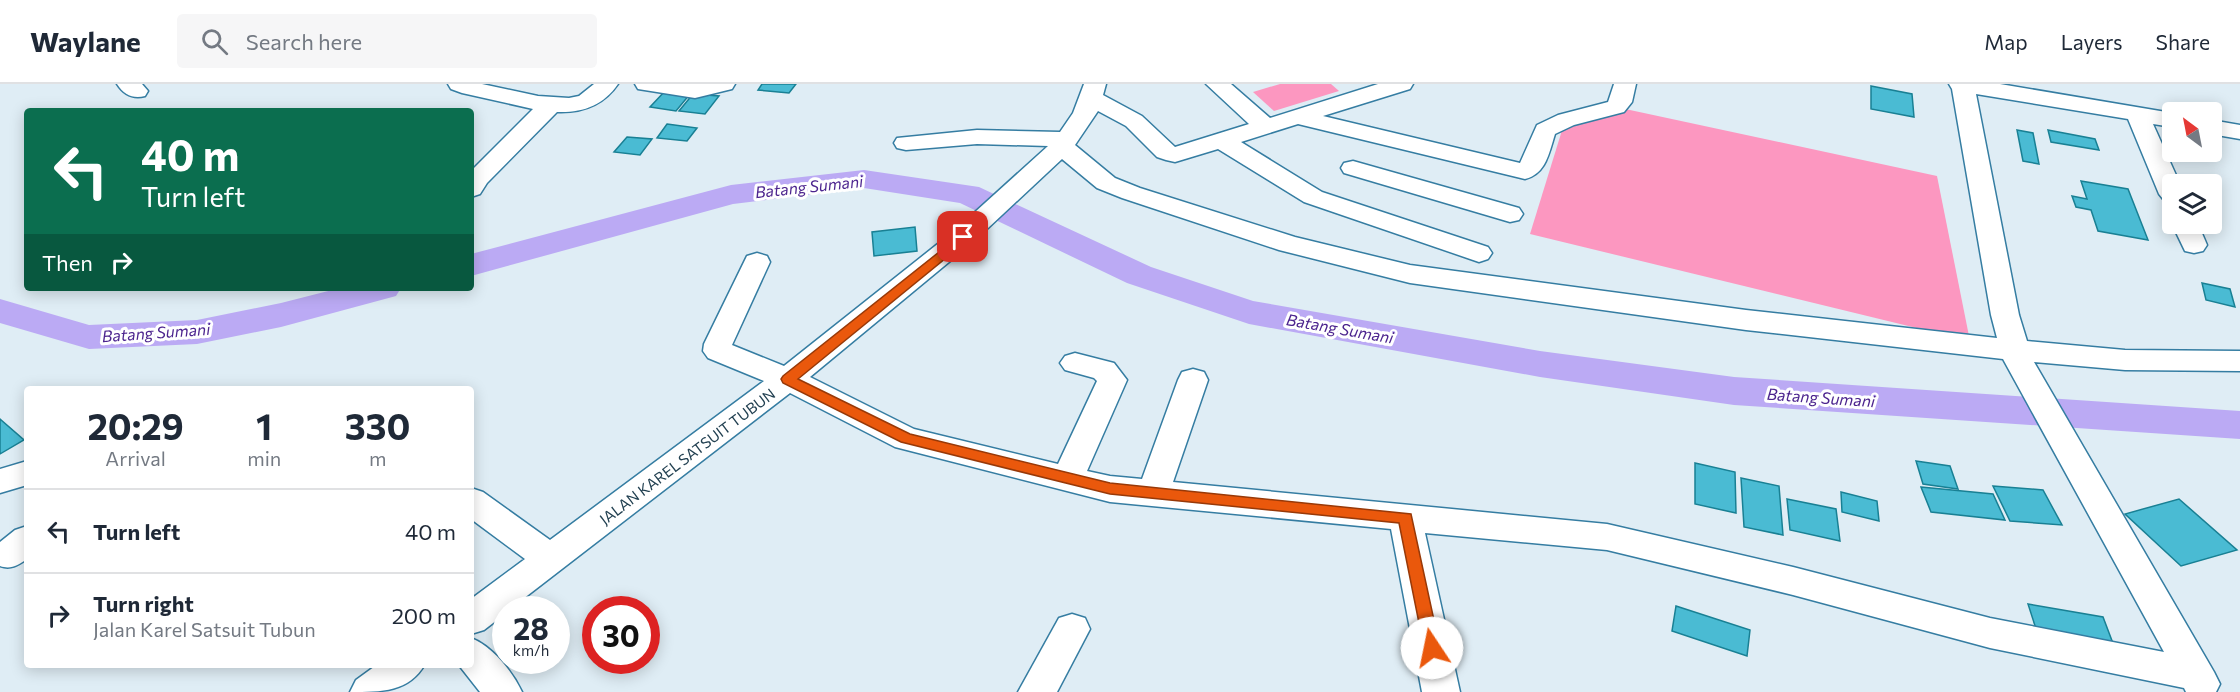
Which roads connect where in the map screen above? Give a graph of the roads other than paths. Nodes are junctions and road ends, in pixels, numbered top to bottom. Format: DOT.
graph roads {
  1 [pos="459,84"];
  2 [pos="607,84"];
  3 [pos="646,84"];
  4 [pos="724,84"];
  5 [pos="1216,84"];
  6 [pos="1402,84"];
  7 [pos="1625,84"];
  8 [pos="1961,84"];
  9 [pos="1092,90"];
  10 [pos="490,93"];
  11 [pos="551,104"];
  12 [pos="472,108"];
  13 [pos="2137,114"];
  14 [pos="1297,117"];
  15 [pos="2162,118"];
  16 [pos="1266,127"];
  17 [pos="2222,129"];
  18 [pos="2240,132"];
  19 [pos="1374,136"];
  20 [pos="1222,141"];
  21 [pos="906,143"];
  22 [pos="1064,143"];
  23 [pos="1450,155"];
  24 [pos="1353,168"];
  25 [pos="2163,174"];
  26 [pos="474,182"];
  27 [pos="1429,191"];
  28 [pos="1330,204"];
  29 [pos="1510,214"];
  30 [pos="1406,229"];
  31 [pos="1479,253"];
  32 [pos="757,262"];
  33 [pos="2016,355"];
  34 [pos="2240,361"];
  35 [pos="1075,363"];
  36 [pos="788,379"];
  37 [pos="1193,380"];
  38 [pos="24,474"];
  39 [pos="1068,478"];
  40 [pos="0,481"];
  41 [pos="1153,494"];
  42 [pos="474,503"];
  43 [pos="1405,518"];
  44 [pos="551,559"];
  45 [pos="474,617"];
  46 [pos="1072,629"];
  47 [pos="474,658"];
  48 [pos="402,668"];
  49 [pos="2200,683"];
  50 [pos="369,692"];
  51 [pos="503,692"];
  52 [pos="1037,692"];
  53 [pos="1441,692"];
  1 -- 10 [label="street"];
  2 -- 11 [label="street"];
  3 -- 4 [label="street"];
  5 -- 16 [label="street"];
  6 -- 14 [label="street"];
  7 -- 23 [label="street"];
  8 -- 13 [label="street"];
  8 -- 33 [label="street"];
  9 -- 20 [label="street"];
  9 -- 22 [label="street, JALAN KAREL SATSUIT TUBUN"];
  10 -- 11 [label="street"];
  10 -- 12 [label="street"];
  11 -- 26 [label="street"];
  13 -- 15 [label="street"];
  13 -- 25 [label="street"];
  14 -- 16 [label="street"];
  14 -- 19 [label="street"];
  16 -- 20 [label="street"];
  17 -- 18 [label="street"];
  19 -- 23 [label="street"];
  19 -- 24 [label="street"];
  20 -- 28 [label="street"];
  21 -- 22 [label="street"];
  22 -- 33 [label="street"];
  22 -- 36 [label="street, JALAN KAREL SATSUIT TUBUN"];
  23 -- 27 [label="street"];
  24 -- 27 [label="street"];
  24 -- 28 [label="street"];
  27 -- 29 [label="street"];
  27 -- 30 [label="street"];
  28 -- 30 [label="street"];
  30 -- 31 [label="street"];
  32 -- 36 [label="street"];
  33 -- 34 [label="street"];
  33 -- 49 [label="street"];
  35 -- 39 [label="street"];
  36 -- 39 [label="street"];
  36 -- 44 [label="street, JALAN KAREL SATSUIT TUBUN"];
  37 -- 41 [label="street"];
  38 -- 40 [label="street"];
  39 -- 41 [label="street"];
  41 -- 43 [label="street"];
  42 -- 44 [label="street"];
  43 -- 49 [label="street"];
  43 -- 53 [label="street"];
  44 -- 45 [label="street, JALAN KAREL SATSUIT TUBUN"];
  46 -- 52 [label="street"];
  47 -- 51 [label="street"];
  48 -- 50 [label="street"];
}
